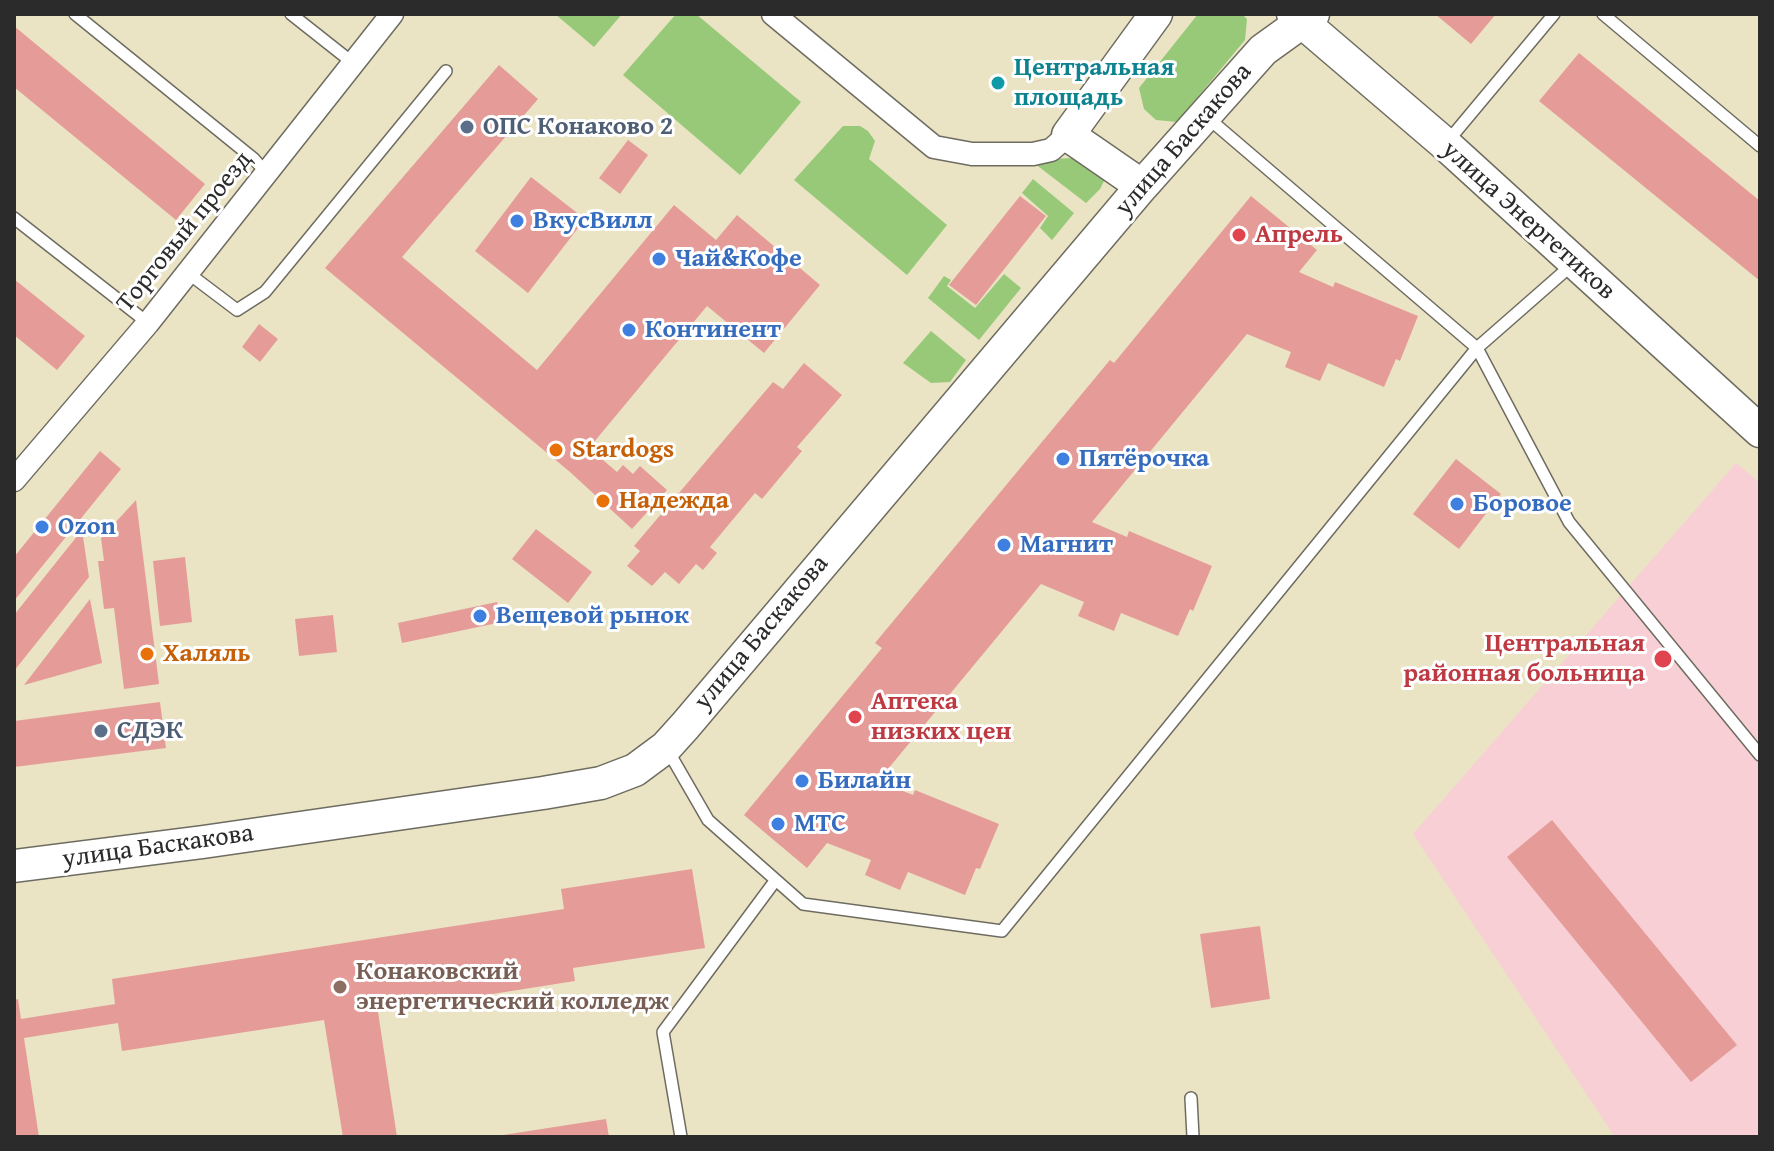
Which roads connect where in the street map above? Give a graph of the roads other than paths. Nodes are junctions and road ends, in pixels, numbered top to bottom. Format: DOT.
graph roads {
  1 [pos="75,14"];
  2 [pos="291,14"];
  3 [pos="392,14"];
  4 [pos="773,14"];
  5 [pos="1156,14"];
  6 [pos="1554,14"];
  7 [pos="1603,14"];
  8 [pos="1303,17"];
  9 [pos="353,63"];
  10 [pos="446,71"];
  11 [pos="1204,116"];
  12 [pos="1068,135"];
  13 [pos="1445,144"];
  14 [pos="1760,146"];
  15 [pos="268,175"];
  16 [pos="1142,186"];
  17 [pos="14,218"];
  18 [pos="1574,262"];
  19 [pos="188,273"];
  20 [pos="148,323"];
  21 [pos="1477,348"];
  22 [pos="1760,431"];
  23 [pos="14,480"];
  24 [pos="666,747"];
  25 [pos="1760,755"];
  26 [pos="14,866"];
  27 [pos="775,881"];
  28 [pos="1191,1098"];
  29 [pos="681,1137"];
  30 [pos="1193,1137"];
  1 -- 15 [label="lane"];
  2 -- 9 [label="lane"];
  3 -- 9 [label="street, Торговый проезд"];
  4 -- 12 [label="street"];
  5 -- 12 [label="street"];
  6 -- 13 [label="lane"];
  7 -- 14 [label="lane"];
  8 -- 11 [label="street, улица Баскакова"];
  8 -- 13 [label="street, улица Энергетиков"];
  9 -- 15 [label="street, Торговый проезд"];
  10 -- 19 [label="lane"];
  11 -- 16 [label="street, улица Баскакова"];
  11 -- 21 [label="lane"];
  12 -- 16 [label="street"];
  13 -- 18 [label="street, улица Энергетиков"];
  15 -- 19 [label="street, Торговый проезд"];
  16 -- 24 [label="street, улица Баскакова"];
  17 -- 20 [label="lane"];
  18 -- 21 [label="lane"];
  18 -- 22 [label="street, улица Энергетиков"];
  19 -- 20 [label="street, Торговый проезд"];
  20 -- 23 [label="street, Торговый проезд"];
  21 -- 25 [label="lane"];
  21 -- 27 [label="lane"];
  24 -- 26 [label="street, улица Баскакова"];
  24 -- 27 [label="lane"];
  27 -- 29 [label="lane"];
  28 -- 30 [label="lane"];
}
